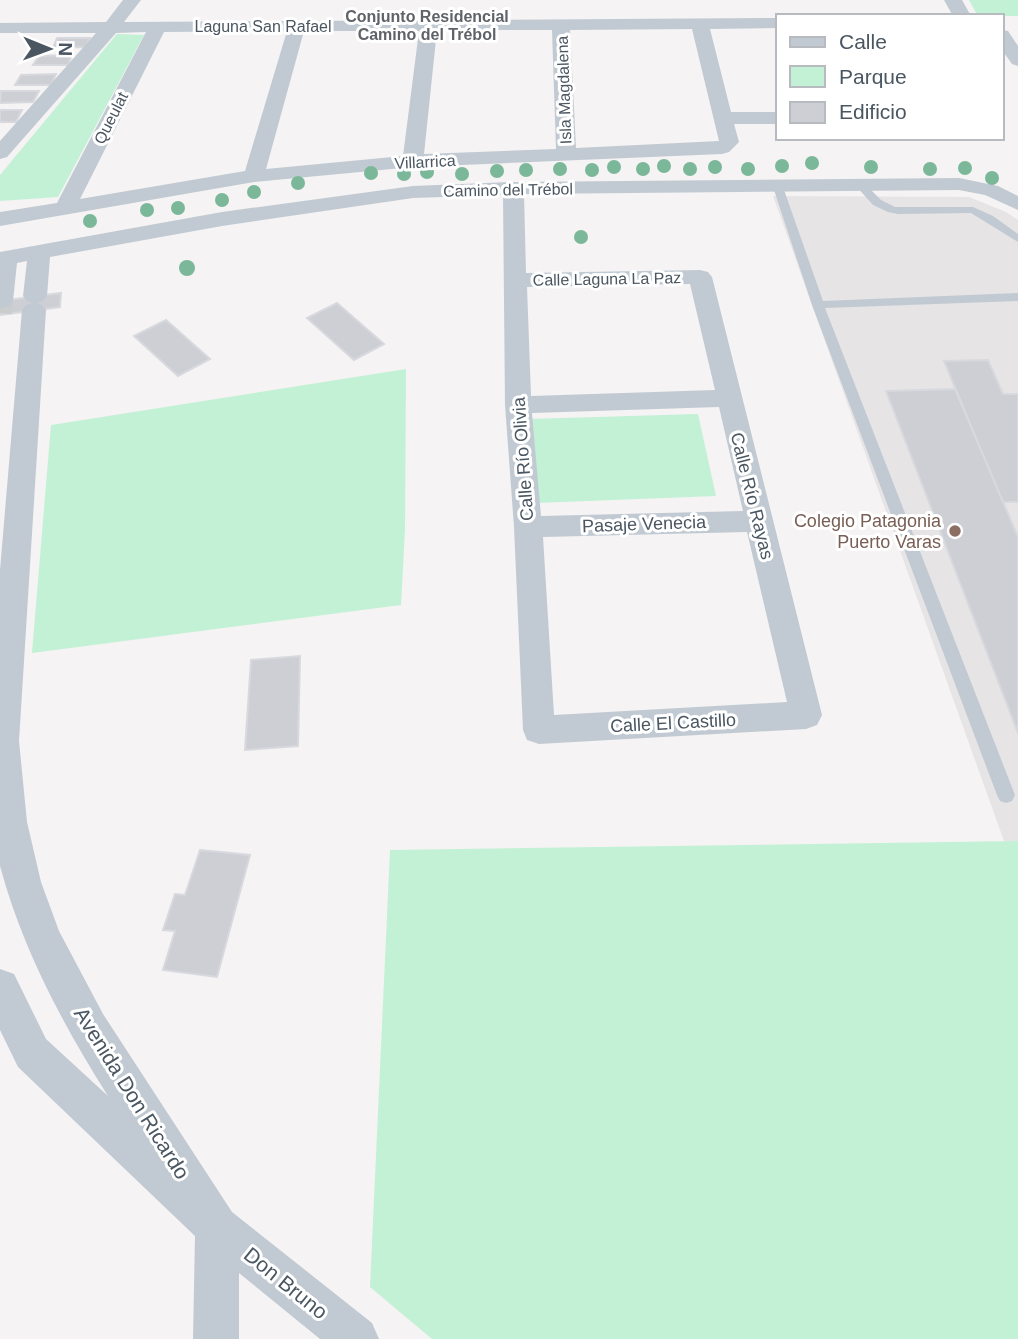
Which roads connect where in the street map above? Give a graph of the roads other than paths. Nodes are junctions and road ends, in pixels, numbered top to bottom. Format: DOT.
graph roads {
  1 [pos="132,0"];
  2 [pos="601,0"];
  3 [pos="776,23"];
  4 [pos="561,24"];
  5 [pos="603,24"];
  6 [pos="701,24"];
  7 [pos="429,25"];
  8 [pos="297,26"];
  9 [pos="1005,26"];
  10 [pos="111,27"];
  11 [pos="158,27"];
  12 [pos="0,28"];
  13 [pos="1018,60"];
  14 [pos="723,118"];
  15 [pos="776,118"];
  16 [pos="0,153"];
  17 [pos="566,155"];
  18 [pos="413,162"];
  19 [pos="254,176"];
  20 [pos="861,186"];
  21 [pos="778,187"];
  22 [pos="513,188"];
  23 [pos="1018,204"];
  24 [pos="65,209"];
  25 [pos="0,219"];
  26 [pos="1018,239"];
  27 [pos="38,252"];
  28 [pos="3,259"];
  29 [pos="699,278"];
  30 [pos="514,280"];
  31 [pos="1018,297"];
  32 [pos="1,301"];
  33 [pos="818,305"];
  34 [pos="727,398"];
  35 [pos="518,405"];
  36 [pos="11,461"];
  37 [pos="759,521"];
  38 [pos="528,527"];
  39 [pos="5,638"];
  40 [pos="806,715"];
  41 [pos="539,730"];
  42 [pos="1006,795"];
  43 [pos="0,988"];
  44 [pos="217,1227"];
  45 [pos="216,1339"];
  46 [pos="356,1339"];
  1 -- 10 [label="street"];
  2 -- 5 [label="street"];
  3 -- 6 [label="street, Laguna San Rafael"];
  4 -- 5 [label="street, Laguna San Rafael"];
  4 -- 7 [label="street, Laguna San Rafael"];
  4 -- 17 [label="street, Isla Magdalena"];
  5 -- 6 [label="street, Laguna San Rafael"];
  6 -- 14 [label="street, Villarrica"];
  7 -- 8 [label="street, Laguna San Rafael"];
  7 -- 18 [label="street"];
  8 -- 11 [label="street, Laguna San Rafael"];
  8 -- 19 [label="street"];
  9 -- 13 [label="street"];
  10 -- 11 [label="street, Laguna San Rafael"];
  10 -- 12 [label="street, Laguna San Rafael"];
  10 -- 16 [label="street"];
  11 -- 24 [label="street, Queulat"];
  14 -- 15 [label="street"];
  14 -- 17 [label="street, Villarrica"];
  17 -- 18 [label="street, Villarrica"];
  18 -- 19 [label="street, Villarrica"];
  19 -- 24 [label="street, Villarrica"];
  20 -- 21 [label="street, Camino del Trébol"];
  20 -- 23 [label="street, Camino del Trébol"];
  20 -- 26 [label="lane"];
  21 -- 22 [label="street, Camino del Trébol"];
  21 -- 33 [label="lane"];
  22 -- 27 [label="street, Camino del Trébol"];
  22 -- 30 [label="street, Calle Río Olivia"];
  24 -- 25 [label="street, Villarrica"];
  27 -- 28 [label="street, Camino del Trébol"];
  27 -- 36 [label="street, Avenida Don Ricardo"];
  28 -- 32 [label="street"];
  29 -- 30 [label="street, Calle Laguna La Paz"];
  29 -- 34 [label="street, Calle Río Rayas"];
  30 -- 35 [label="street, Calle Río Olivia"];
  31 -- 33 [label="lane"];
  33 -- 42 [label="lane"];
  34 -- 35 [label="street"];
  34 -- 37 [label="street, Calle Río Rayas"];
  35 -- 38 [label="street, Calle Río Olivia"];
  36 -- 39 [label="street, Avenida Don Ricardo"];
  37 -- 38 [label="street, Pasaje Venecia"];
  37 -- 40 [label="street, Calle Río Rayas"];
  38 -- 41 [label="street, Calle Río Olivia"];
  39 -- 44 [label="street, Avenida Don Ricardo"];
  40 -- 41 [label="street, Calle El Castillo"];
  43 -- 44 [label="street, Avenida Don Ricardo"];
  44 -- 45 [label="street"];
  44 -- 46 [label="street, Don Bruno"];
}
